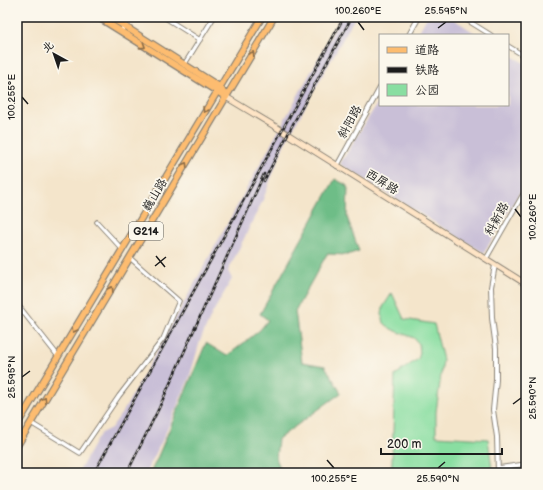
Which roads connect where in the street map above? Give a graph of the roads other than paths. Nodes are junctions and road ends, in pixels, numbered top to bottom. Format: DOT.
graph roads {
  1 [pos="98,17"];
  2 [pos="110,17"];
  3 [pos="130,17"];
  4 [pos="164,17"];
  5 [pos="214,17"];
  6 [pos="262,17"];
  7 [pos="274,17"];
  8 [pos="419,17"];
  9 [pos="462,17"];
  10 [pos="122,29"];
  11 [pos="410,34"];
  12 [pos="489,34"];
  13 [pos="200,40"];
  14 [pos="509,47"];
  15 [pos="526,57"];
  16 [pos="184,64"];
  17 [pos="181,70"];
  18 [pos="220,87"];
  19 [pos="379,90"];
  20 [pos="216,92"];
  21 [pos="226,98"];
  22 [pos="337,166"];
  23 [pos="526,188"];
  24 [pos="97,222"];
  25 [pos="122,249"];
  26 [pos="130,258"];
  27 [pos="486,260"];
  28 [pos="495,265"];
  29 [pos="526,284"];
  30 [pos="17,304"];
  31 [pos="58,356"];
  32 [pos="31,423"];
  33 [pos="17,425"];
  34 [pos="17,446"];
  35 [pos="526,464"];
  36 [pos="498,471"];
  1 -- 10 [label="main road, 西屏路"];
  2 -- 10 [label="main road, 西屏路"];
  3 -- 10 [label="street"];
  4 -- 13 [label="street"];
  5 -- 13 [label="street"];
  6 -- 18 [label="main road, 巍山路 / G214"];
  21 -- 7 [label="main road, 巍山路 / G214, one-way"];
  8 -- 11 [label="street"];
  9 -- 12 [label="street"];
  10 -- 16 [label="main road, 西屏路"];
  10 -- 17 [label="main road, 西屏路, one-way"];
  13 -- 16 [label="street"];
  14 -- 15 [label="street"];
  16 -- 17 [label="street"];
  16 -- 18 [label="main road, 西屏路"];
  17 -- 20 [label="main road, 西屏路"];
  18 -- 20 [label="main road, 巍山路 / G214"];
  18 -- 21 [label="main road, 西屏路"];
  19 -- 22 [label="street, 斜阳路"];
  20 -- 21 [label="main road, 西屏路"];
  20 -- 25 [label="main road, 巍山路 / G214, one-way"];
  21 -- 22 [label="main road, 西屏路"];
  26 -- 21 [label="main road, 巍山路 / G214, one-way"];
  22 -- 27 [label="main road, 西屏路"];
  23 -- 27 [label="street, 科新路"];
  24 -- 25 [label="street"];
  25 -- 26 [label="main road"];
  25 -- 31 [label="main road, 巍山路 / G214, one-way"];
  32 -- 26 [label="main road, 巍山路 / G214, one-way"];
  26 -- 32 [label="street"];
  27 -- 28 [label="main road, 西屏路"];
  28 -- 29 [label="main road, 西屏路"];
  28 -- 36 [label="street"];
  30 -- 31 [label="street"];
  31 -- 33 [label="main road, 巍山路 / G214"];
  32 -- 34 [label="main road, 巍山路 / G214"];
  35 -- 36 [label="street"];
}
